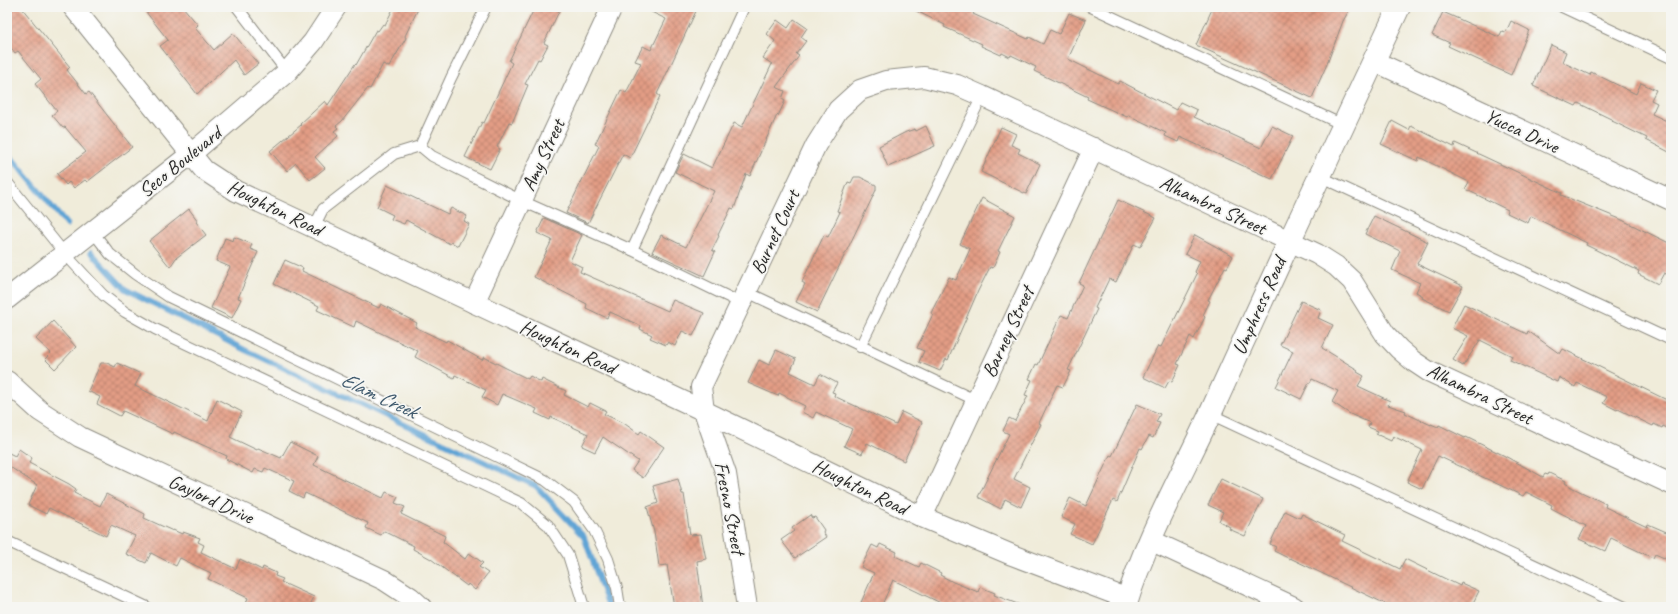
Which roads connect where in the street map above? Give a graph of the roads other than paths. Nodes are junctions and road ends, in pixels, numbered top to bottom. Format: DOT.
graph roads {
  1 [pos="73,7"];
  2 [pos="237,7"];
  3 [pos="336,7"];
  4 [pos="486,7"];
  5 [pos="612,7"];
  6 [pos="744,7"];
  7 [pos="1091,7"];
  8 [pos="1399,7"];
  9 [pos="1562,7"];
  10 [pos="1671,58"];
  11 [pos="1374,61"];
  12 [pos="287,72"];
  13 [pos="886,81"];
  14 [pos="982,96"];
  15 [pos="1343,125"];
  16 [pos="420,146"];
  17 [pos="1094,148"];
  18 [pos="190,154"];
  19 [pos="1319,176"];
  20 [pos="7,182"];
  21 [pos="1671,200"];
  22 [pos="522,201"];
  23 [pos="314,227"];
  24 [pos="93,232"];
  25 [pos="1289,240"];
  26 [pos="632,250"];
  27 [pos="65,254"];
  28 [pos="744,297"];
  29 [pos="7,299"];
  30 [pos="474,303"];
  31 [pos="1671,340"];
  32 [pos="860,347"];
  33 [pos="7,381"];
  34 [pos="975,400"];
  35 [pos="704,411"];
  36 [pos="1210,414"];
  37 [pos="1671,484"];
  38 [pos="922,516"];
  39 [pos="1150,540"];
  40 [pos="7,542"];
  41 [pos="1126,603"];
  42 [pos="147,607"];
  43 [pos="421,607"];
  44 [pos="584,607"];
  45 [pos="620,607"];
  46 [pos="747,607"];
  47 [pos="1294,607"];
  48 [pos="1626,607"];
  1 -- 18 [label="street, Houghton Road"];
  2 -- 12 [label="lane"];
  3 -- 12 [label="street, Seco Boulevard"];
  4 -- 16 [label="lane"];
  5 -- 22 [label="street, Amy Street"];
  6 -- 26 [label="lane"];
  7 -- 15 [label="lane"];
  8 -- 11 [label="street, Umphress Road"];
  9 -- 10 [label="lane"];
  11 -- 15 [label="street, Umphress Road"];
  11 -- 21 [label="street, Yucca Drive"];
  12 -- 18 [label="street, Seco Boulevard"];
  13 -- 14 [label="street, Alhambra Street"];
  13 -- 28 [label="street, Burnet Court"];
  14 -- 17 [label="street, Alhambra Street"];
  14 -- 32 [label="lane"];
  15 -- 19 [label="street, Umphress Road"];
  16 -- 22 [label="lane"];
  16 -- 23 [label="lane"];
  17 -- 25 [label="street, Alhambra Street"];
  17 -- 34 [label="street, Barney Street"];
  18 -- 23 [label="street, Houghton Road"];
  18 -- 24 [label="street, Seco Boulevard"];
  19 -- 25 [label="street, Umphress Road"];
  19 -- 31 [label="lane"];
  20 -- 27 [label="lane"];
  22 -- 26 [label="lane"];
  22 -- 30 [label="street, Amy Street"];
  23 -- 30 [label="street, Houghton Road"];
  24 -- 27 [label="street, Seco Boulevard"];
  24 -- 45 [label="lane"];
  25 -- 36 [label="street, Umphress Road"];
  25 -- 37 [label="street, Alhambra Street"];
  26 -- 28 [label="lane"];
  27 -- 29 [label="street, Seco Boulevard"];
  27 -- 44 [label="lane"];
  28 -- 32 [label="lane"];
  28 -- 35 [label="street, Burnet Court"];
  30 -- 35 [label="street, Houghton Road"];
  32 -- 34 [label="lane"];
  33 -- 43 [label="street, Gaylord Drive"];
  34 -- 38 [label="street, Barney Street"];
  35 -- 38 [label="street, Houghton Road"];
  35 -- 46 [label="street, Fresno Street"];
  36 -- 39 [label="street, Umphress Road"];
  36 -- 48 [label="lane"];
  38 -- 41 [label="street, Houghton Road"];
  39 -- 41 [label="street, Umphress Road"];
  39 -- 47 [label="street"];
  40 -- 42 [label="lane"];
}
